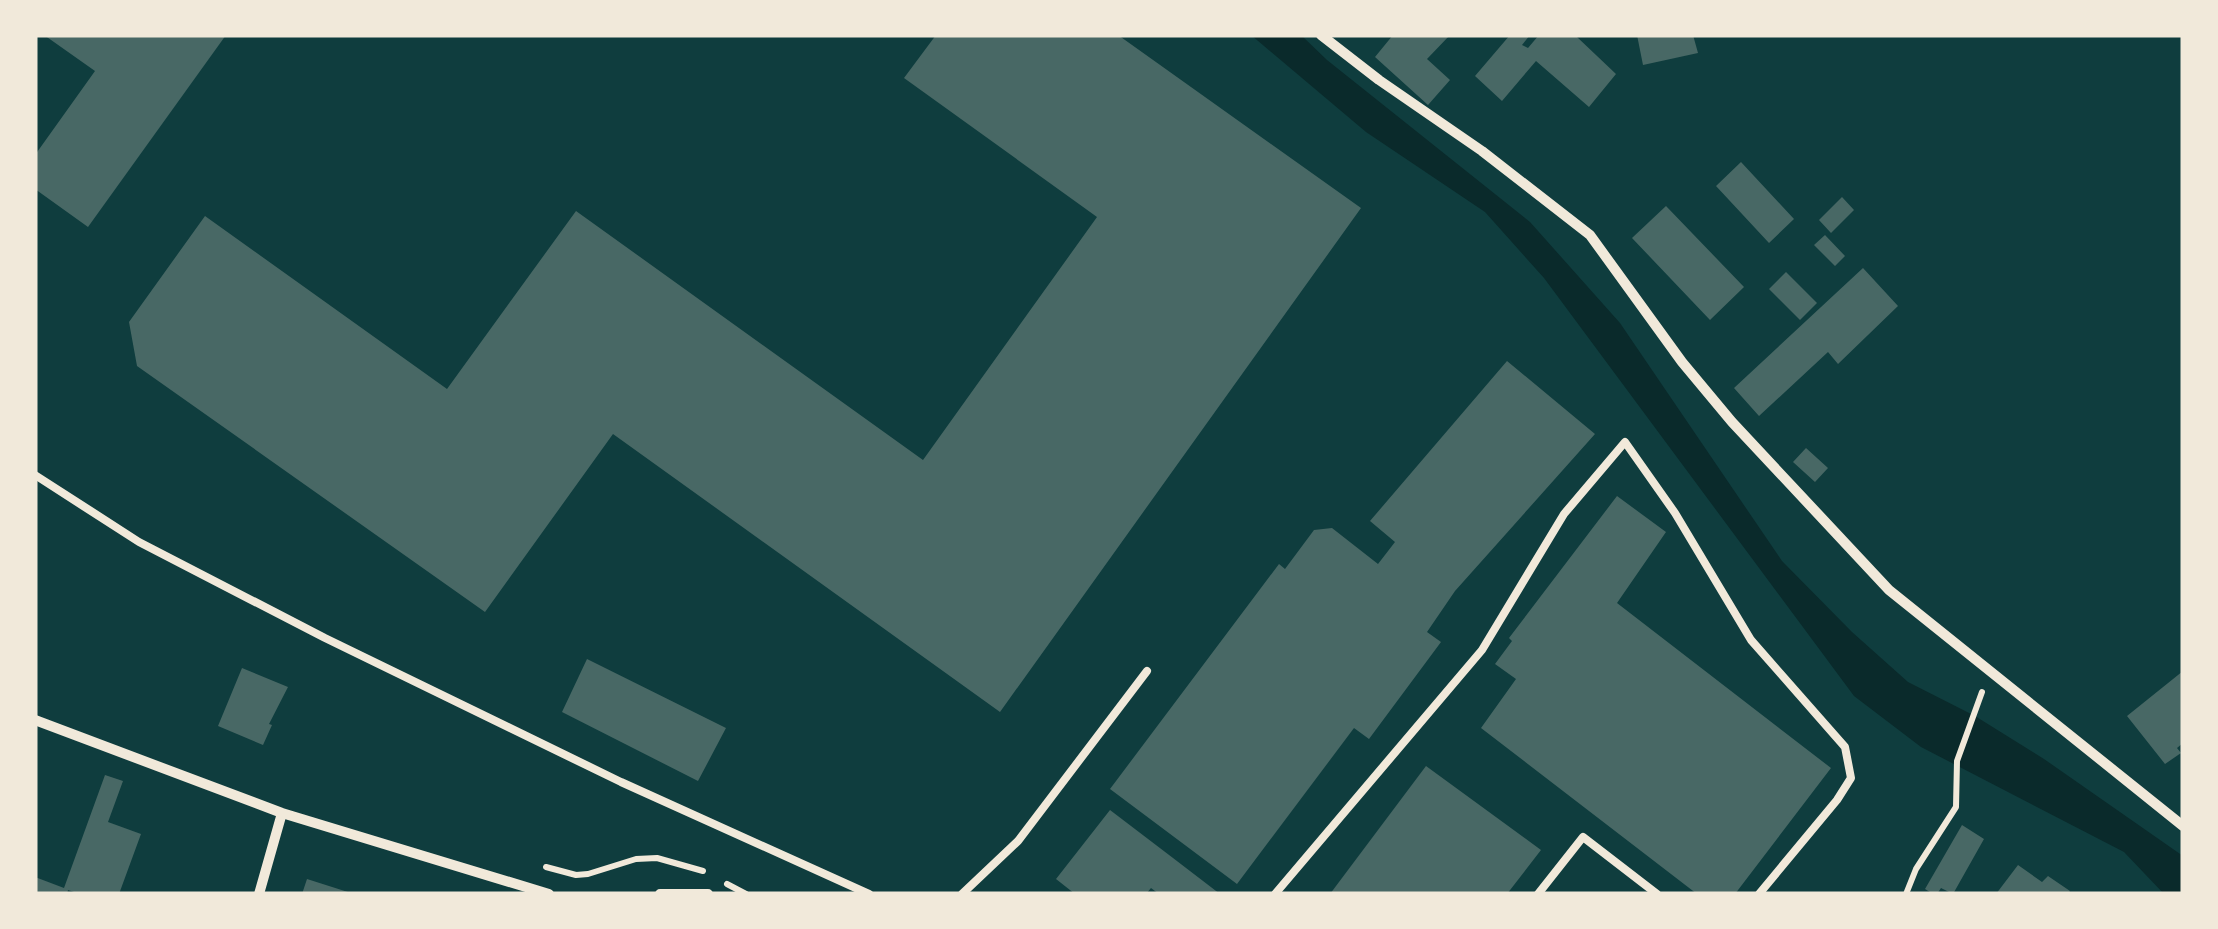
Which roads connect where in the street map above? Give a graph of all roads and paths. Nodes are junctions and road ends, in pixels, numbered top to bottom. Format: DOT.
graph roads {
  1 [pos="1321,35"];
  2 [pos="35,475"];
  3 [pos="1147,671"];
  4 [pos="1976,716"];
  5 [pos="35,720"];
  6 [pos="282,812"];
  7 [pos="2183,826"];
  8 [pos="259,894"];
  9 [pos="549,894"];
  10 [pos="660,894"];
  11 [pos="708,894"];
  12 [pos="869,894"];
  13 [pos="962,894"];
  14 [pos="1275,894"];
  15 [pos="1538,894"];
  16 [pos="1657,894"];
  17 [pos="1759,894"];
  18 [pos="1906,894"];
  1 -- 7 [label="street"];
  2 -- 12 [label="lane"];
  3 -- 13 [label="lane"];
  4 -- 18 [label="path"];
  5 -- 6 [label="street"];
  6 -- 8 [label="street"];
  6 -- 9 [label="street"];
  10 -- 11 [label="street"];
  14 -- 17 [label="lane"];
  15 -- 16 [label="lane"];
}
